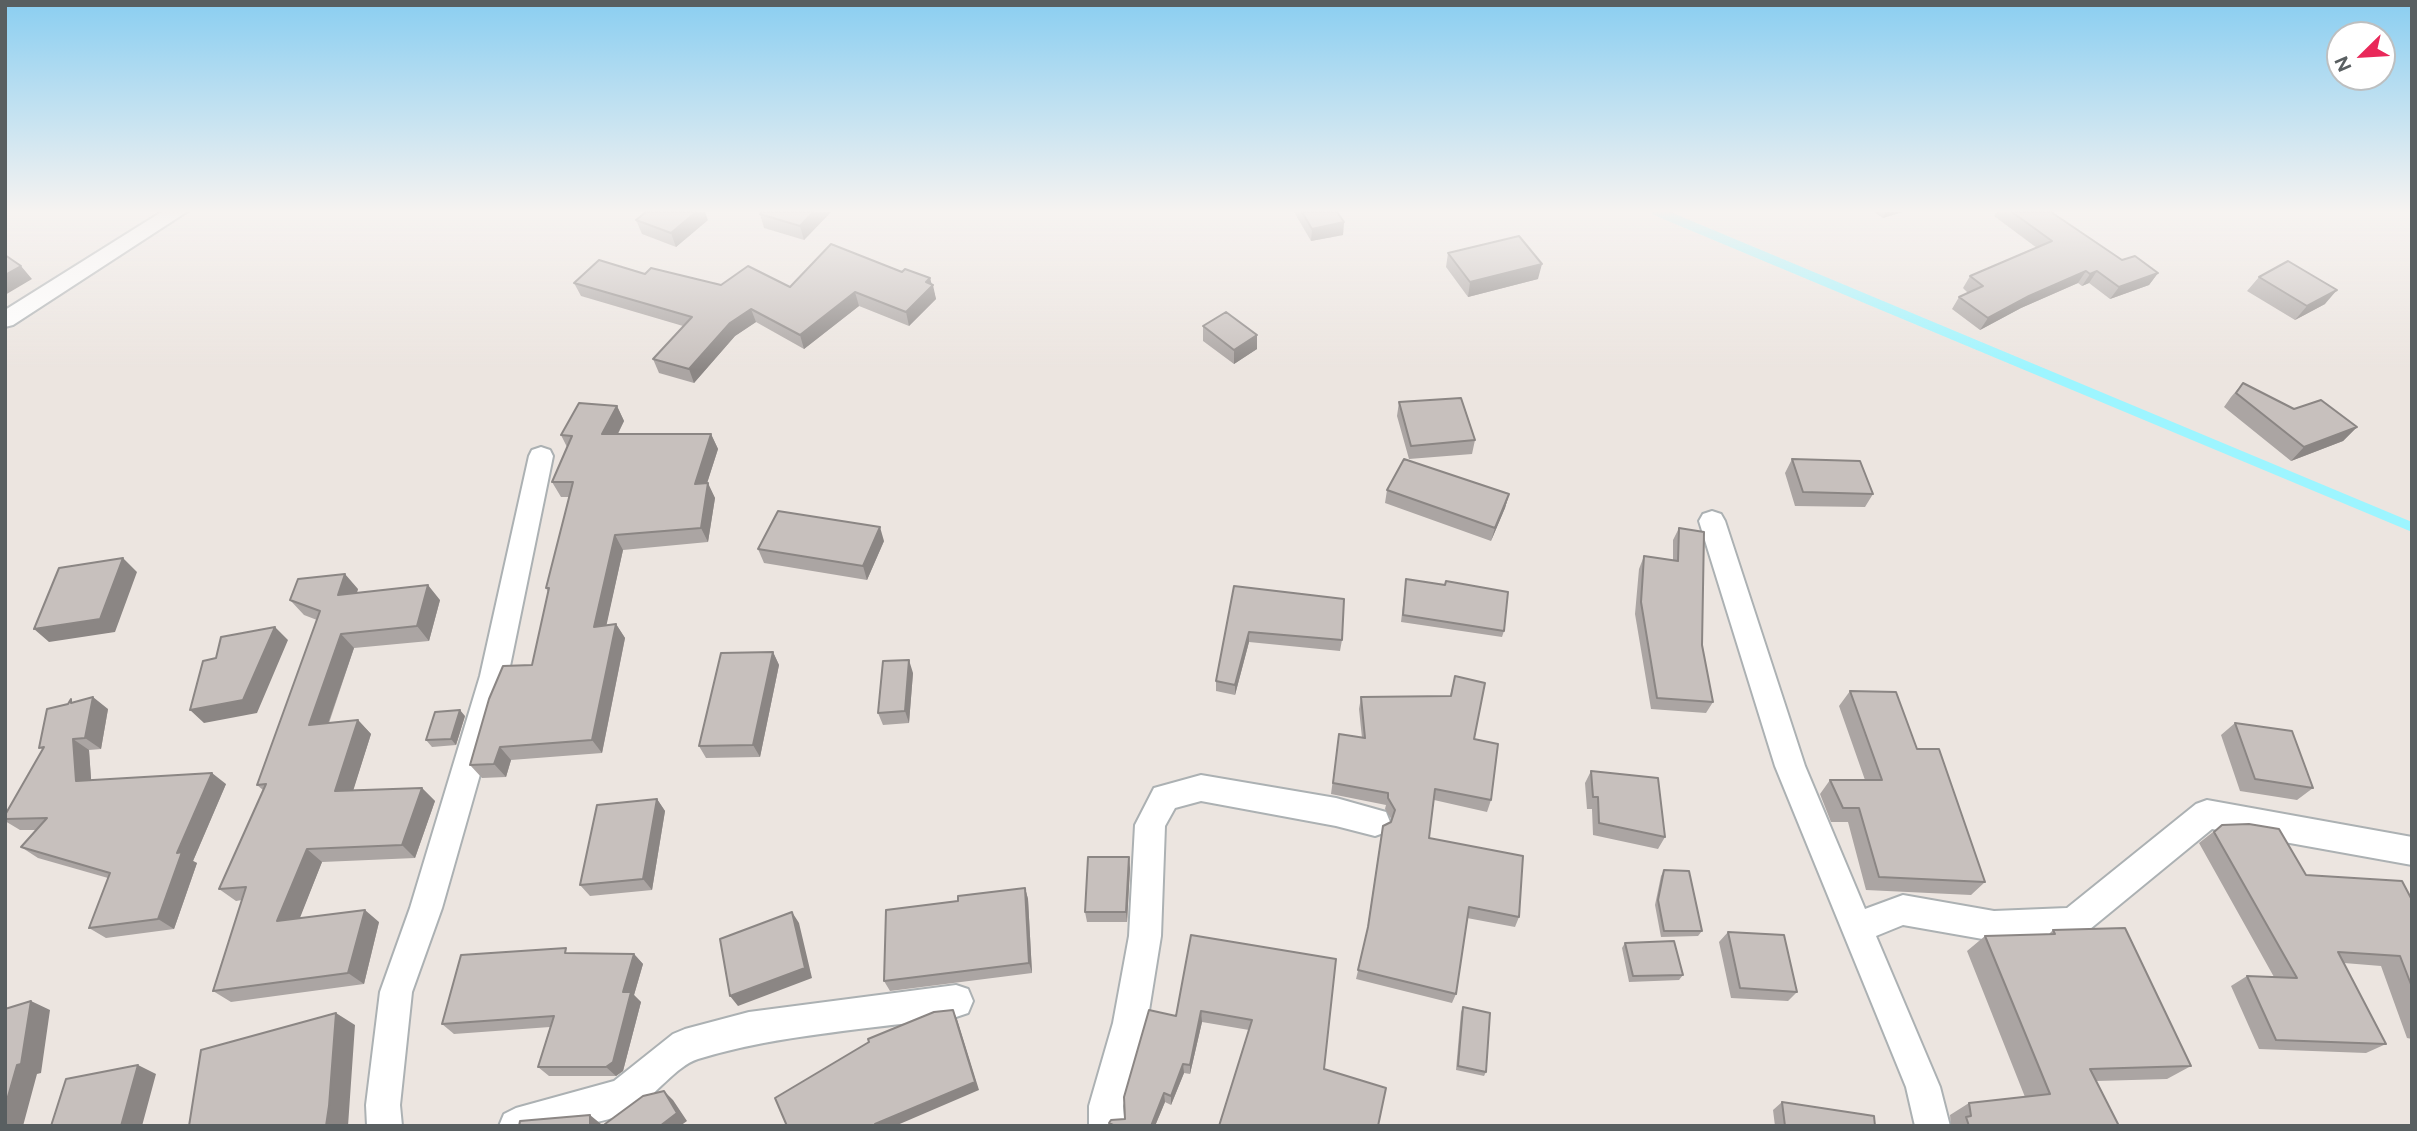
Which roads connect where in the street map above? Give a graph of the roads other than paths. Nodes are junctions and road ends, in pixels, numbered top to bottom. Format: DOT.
graph roads {
  1 [pos="95,264"];
  2 [pos="5,320"];
  3 [pos="541,456"];
  4 [pos="1712,521"];
  5 [pos="1375,822"];
  6 [pos="2412,851"];
  7 [pos="1857,929"];
  8 [pos="956,1001"];
  9 [pos="385,1126"];
  10 [pos="516,1126"];
  11 [pos="1107,1126"];
  12 [pos="1933,1126"];
  1 -- 2 [label="street"];
  3 -- 9 [label="street"];
  4 -- 7 [label="street"];
  5 -- 11 [label="street"];
  6 -- 7 [label="street"];
  7 -- 12 [label="street"];
  8 -- 10 [label="street"];
}
